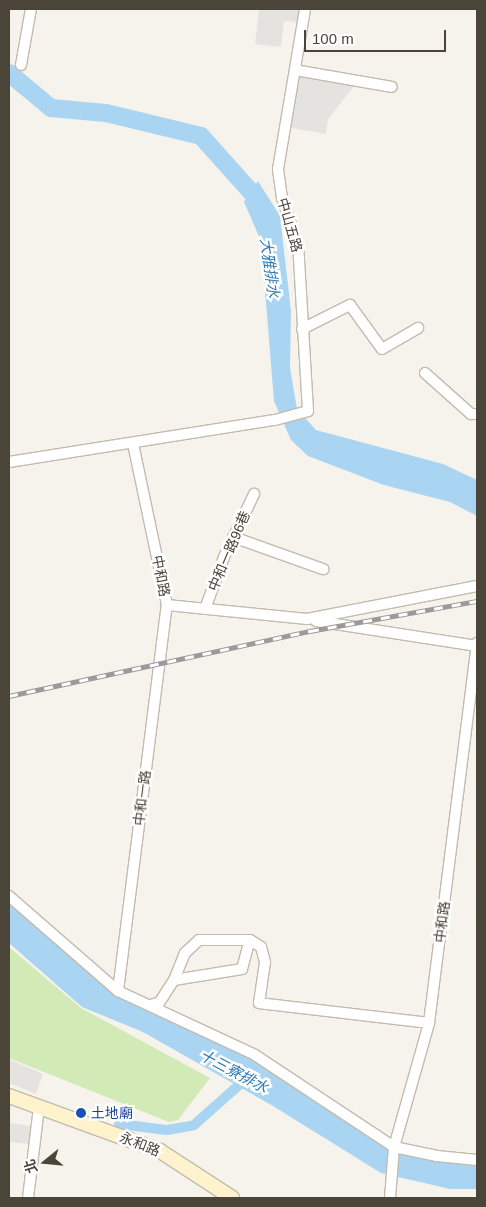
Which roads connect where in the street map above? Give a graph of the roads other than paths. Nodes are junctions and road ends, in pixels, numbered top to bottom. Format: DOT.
graph roads {
  1 [pos="31,9"];
  2 [pos="306,9"];
  3 [pos="21,65"];
  4 [pos="295,70"];
  5 [pos="392,87"];
  6 [pos="418,328"];
  7 [pos="302,330"];
  8 [pos="425,373"];
  9 [pos="477,414"];
  10 [pos="133,444"];
  11 [pos="9,462"];
  12 [pos="254,494"];
  13 [pos="233,537"];
  14 [pos="323,569"];
  15 [pos="477,586"];
  16 [pos="167,605"];
  17 [pos="206,609"];
  18 [pos="307,619"];
  19 [pos="477,644"];
  20 [pos="9,896"];
  21 [pos="250,940"];
  22 [pos="174,980"];
  23 [pos="118,992"];
  24 [pos="150,1005"];
  25 [pos="429,1023"];
  26 [pos="9,1096"];
  27 [pos="39,1107"];
  28 [pos="394,1148"];
  29 [pos="477,1160"];
  30 [pos="28,1198"];
  31 [pos="232,1198"];
  32 [pos="390,1198"];
  1 -- 3 [label="street"];
  2 -- 4 [label="street, 中山五路"];
  4 -- 5 [label="street"];
  4 -- 7 [label="street, 中山五路"];
  6 -- 7 [label="street"];
  7 -- 10 [label="street, 中山五路"];
  8 -- 9 [label="street"];
  10 -- 11 [label="street"];
  10 -- 16 [label="street, 中和路"];
  12 -- 13 [label="street, 中和一路96巷"];
  13 -- 14 [label="street"];
  13 -- 17 [label="street, 中和一路96巷"];
  15 -- 18 [label="street, 中和路"];
  16 -- 17 [label="street, 中和路"];
  16 -- 23 [label="street, 中和一路"];
  17 -- 18 [label="street, 中和路"];
  18 -- 19 [label="street"];
  19 -- 25 [label="street, 中和路"];
  20 -- 23 [label="street"];
  21 -- 22 [label="street"];
  21 -- 22 [label="street"];
  21 -- 25 [label="street"];
  22 -- 24 [label="street"];
  23 -- 24 [label="street"];
  24 -- 28 [label="street"];
  25 -- 28 [label="street, 中和路"];
  26 -- 27 [label="main road, 永和路"];
  27 -- 30 [label="street"];
  27 -- 31 [label="main road, 永和路"];
  28 -- 29 [label="street"];
  28 -- 32 [label="street, 中和路"];
}
